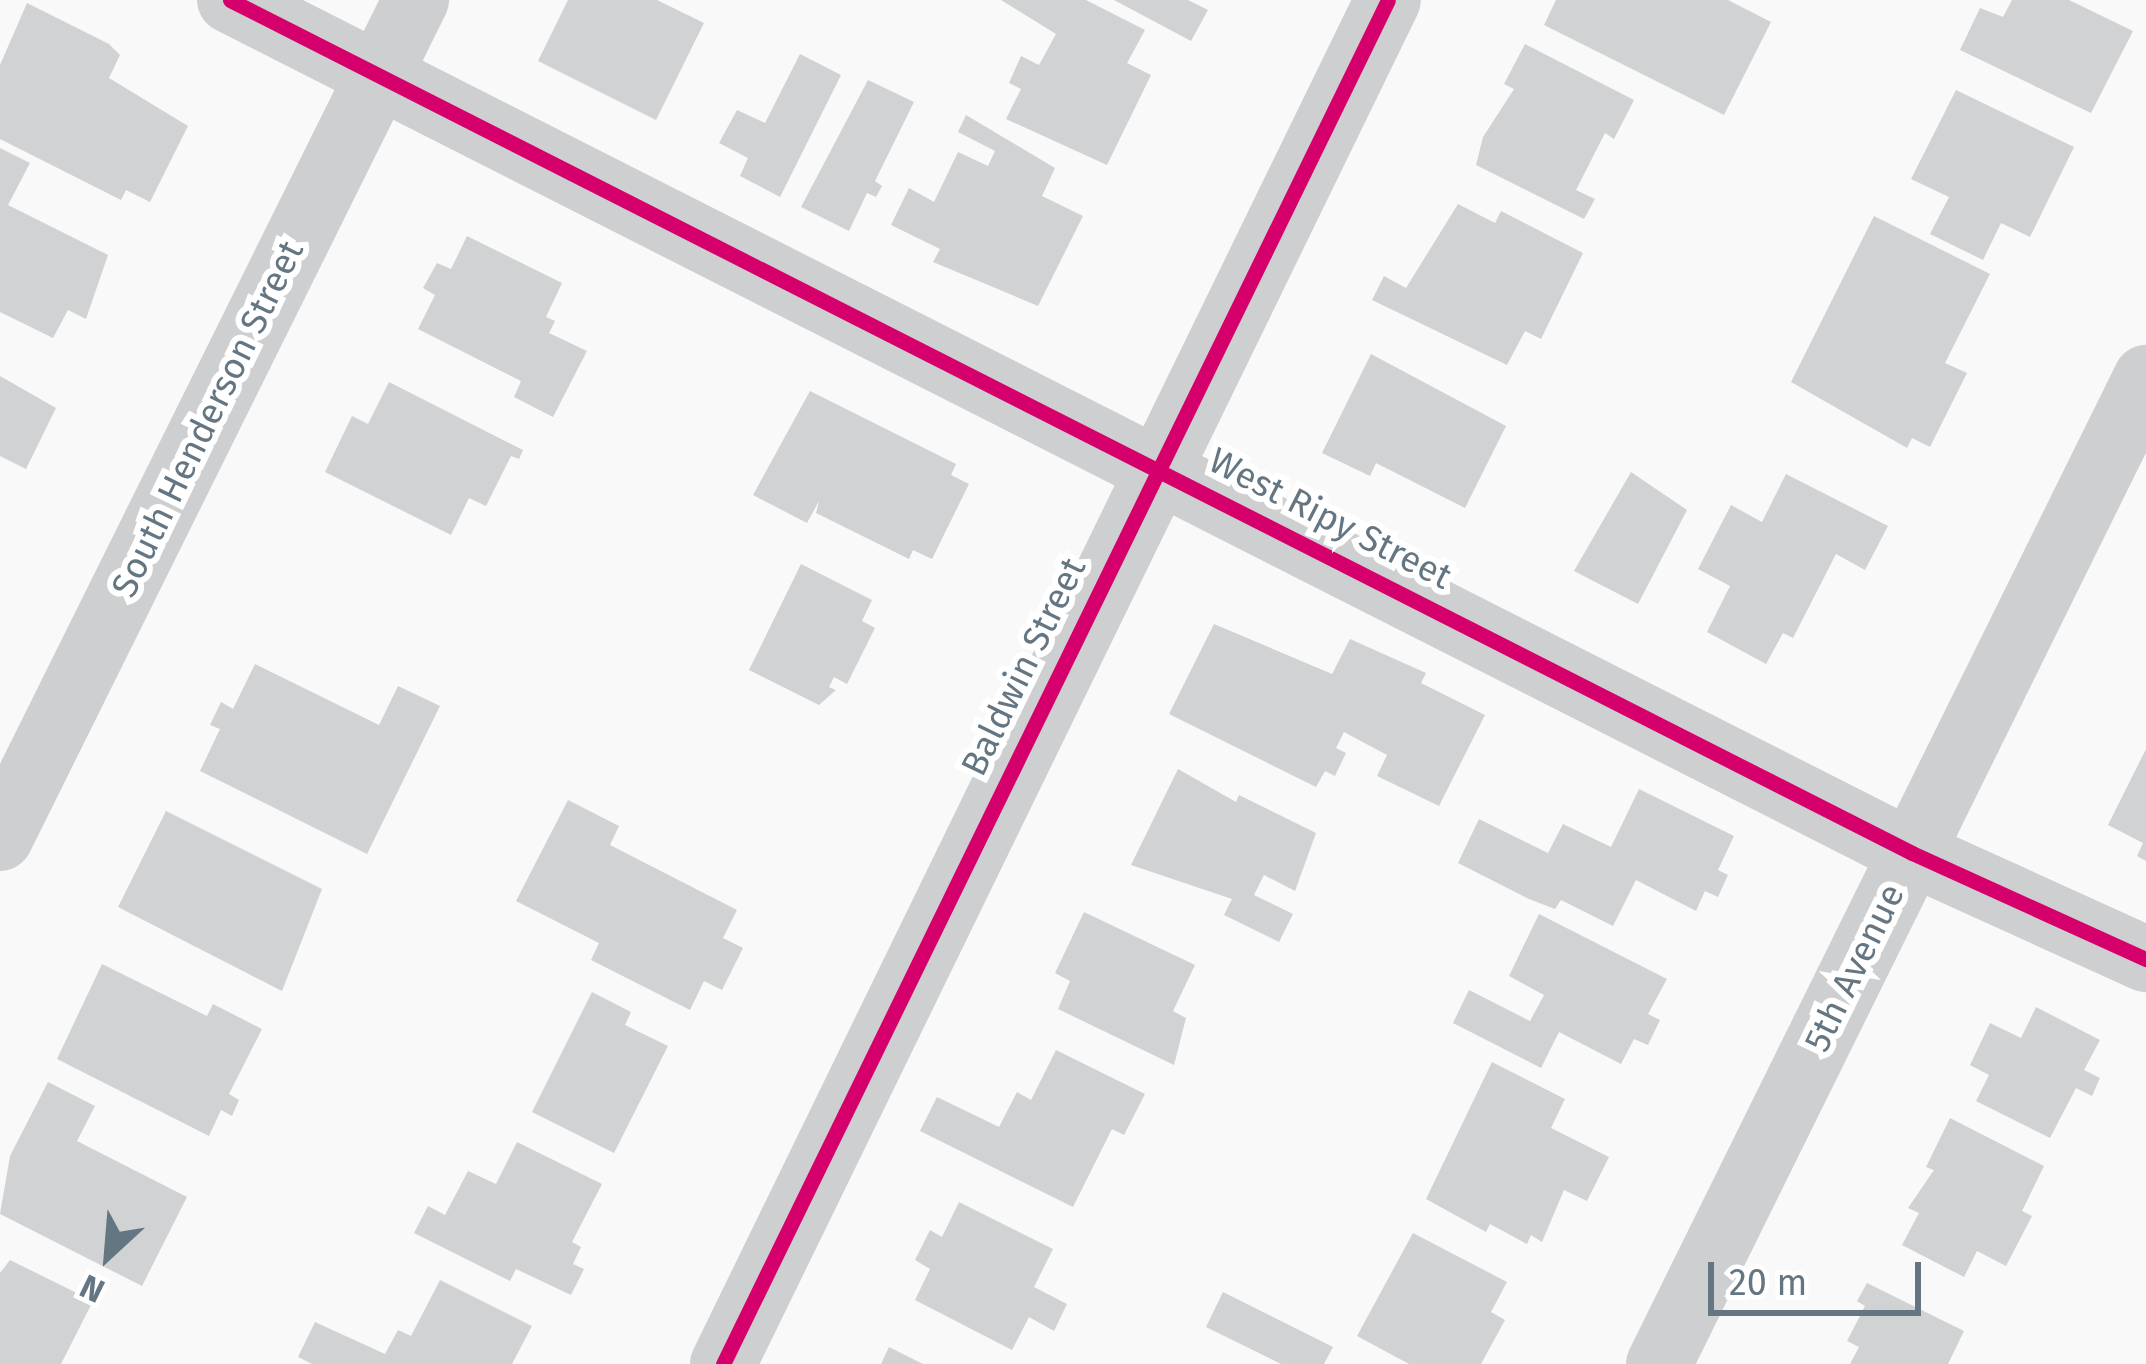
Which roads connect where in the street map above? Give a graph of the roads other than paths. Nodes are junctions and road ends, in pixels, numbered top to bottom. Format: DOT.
graph roads {
  1 [pos="230,0"];
  2 [pos="416,0"];
  3 [pos="1388,0"];
  4 [pos="381,71"];
  5 [pos="2146,378"];
  6 [pos="1156,463"];
  7 [pos="0,838"];
  8 [pos="1912,853"];
  9 [pos="2146,959"];
  10 [pos="722,1364"];
  11 [pos="1659,1364"];
  1 -- 4 [label="street, West Ripy Street"];
  2 -- 4 [label="street, South Henderson Street"];
  3 -- 6 [label="street, Baldwin Street"];
  4 -- 6 [label="street, West Ripy Street"];
  4 -- 7 [label="street, South Henderson Street"];
  5 -- 8 [label="street, 5th Avenue"];
  6 -- 8 [label="street, West Ripy Street"];
  6 -- 10 [label="street, Baldwin Street"];
  8 -- 9 [label="street, West Ripy Street"];
  8 -- 11 [label="street, 5th Avenue"];
}
